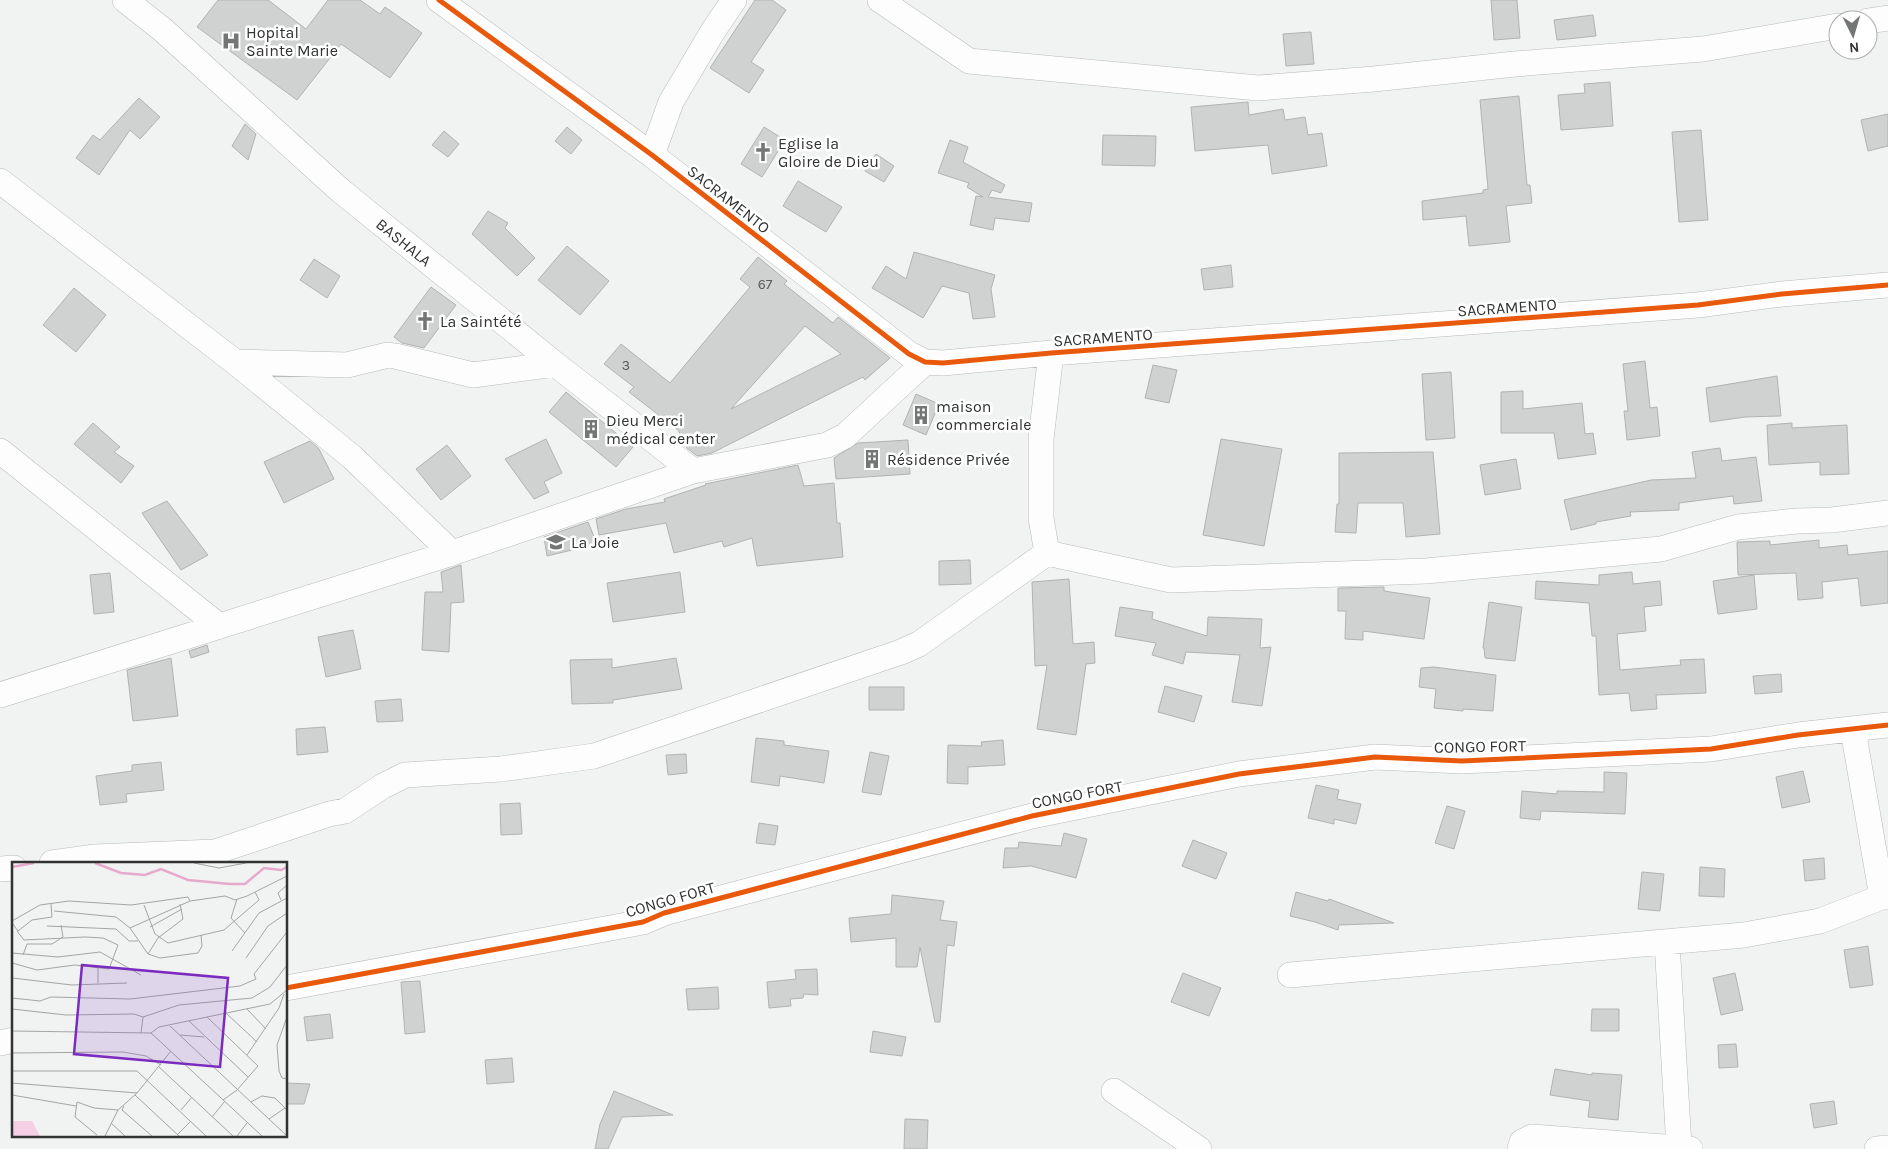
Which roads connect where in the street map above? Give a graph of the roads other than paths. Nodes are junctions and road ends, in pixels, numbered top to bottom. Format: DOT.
graph roads {
  1 [pos="125,0"];
  2 [pos="439,0"];
  3 [pos="734,0"];
  4 [pos="880,0"];
  5 [pos="1828,28"];
  6 [pos="652,155"];
  7 [pos="0,180"];
  8 [pos="1888,285"];
  9 [pos="1051,353"];
  10 [pos="235,362"];
  11 [pos="925,362"];
  12 [pos="555,364"];
  13 [pos="0,451"];
  14 [pos="693,471"];
  15 [pos="1888,513"];
  16 [pos="452,553"];
  17 [pos="1047,553"];
  18 [pos="219,626"];
  19 [pos="0,695"];
  20 [pos="1888,725"];
  21 [pos="1853,730"];
  22 [pos="59,862"];
  23 [pos="1885,897"];
  24 [pos="1667,942"];
  25 [pos="1290,975"];
  26 [pos="288,988"];
  27 [pos="1114,1091"];
  28 [pos="1684,1148"];
  29 [pos="1888,1148"];
  30 [pos="1199,1149"];
  31 [pos="1520,1149"];
  32 [pos="1877,1149"];
  1 -- 12 [label="street, BASHALA"];
  2 -- 6 [label="street, SACRAMENTO"];
  3 -- 6 [label="street"];
  4 -- 5 [label="street"];
  6 -- 11 [label="street, SACRAMENTO"];
  7 -- 10 [label="street"];
  8 -- 9 [label="street, SACRAMENTO"];
  9 -- 11 [label="street, SACRAMENTO"];
  9 -- 17 [label="street"];
  10 -- 12 [label="street"];
  10 -- 16 [label="street"];
  11 -- 14 [label="street"];
  12 -- 14 [label="street, BASHALA"];
  13 -- 18 [label="street"];
  14 -- 16 [label="street"];
  15 -- 17 [label="street"];
  16 -- 18 [label="street"];
  17 -- 22 [label="street"];
  18 -- 19 [label="street"];
  20 -- 21 [label="street, CONGO FORT"];
  21 -- 23 [label="street"];
  21 -- 26 [label="street, CONGO FORT"];
  23 -- 24 [label="street"];
  24 -- 25 [label="street"];
  24 -- 28 [label="street"];
  27 -- 30 [label="street"];
  28 -- 31 [label="street"];
  29 -- 32 [label="street"];
}
